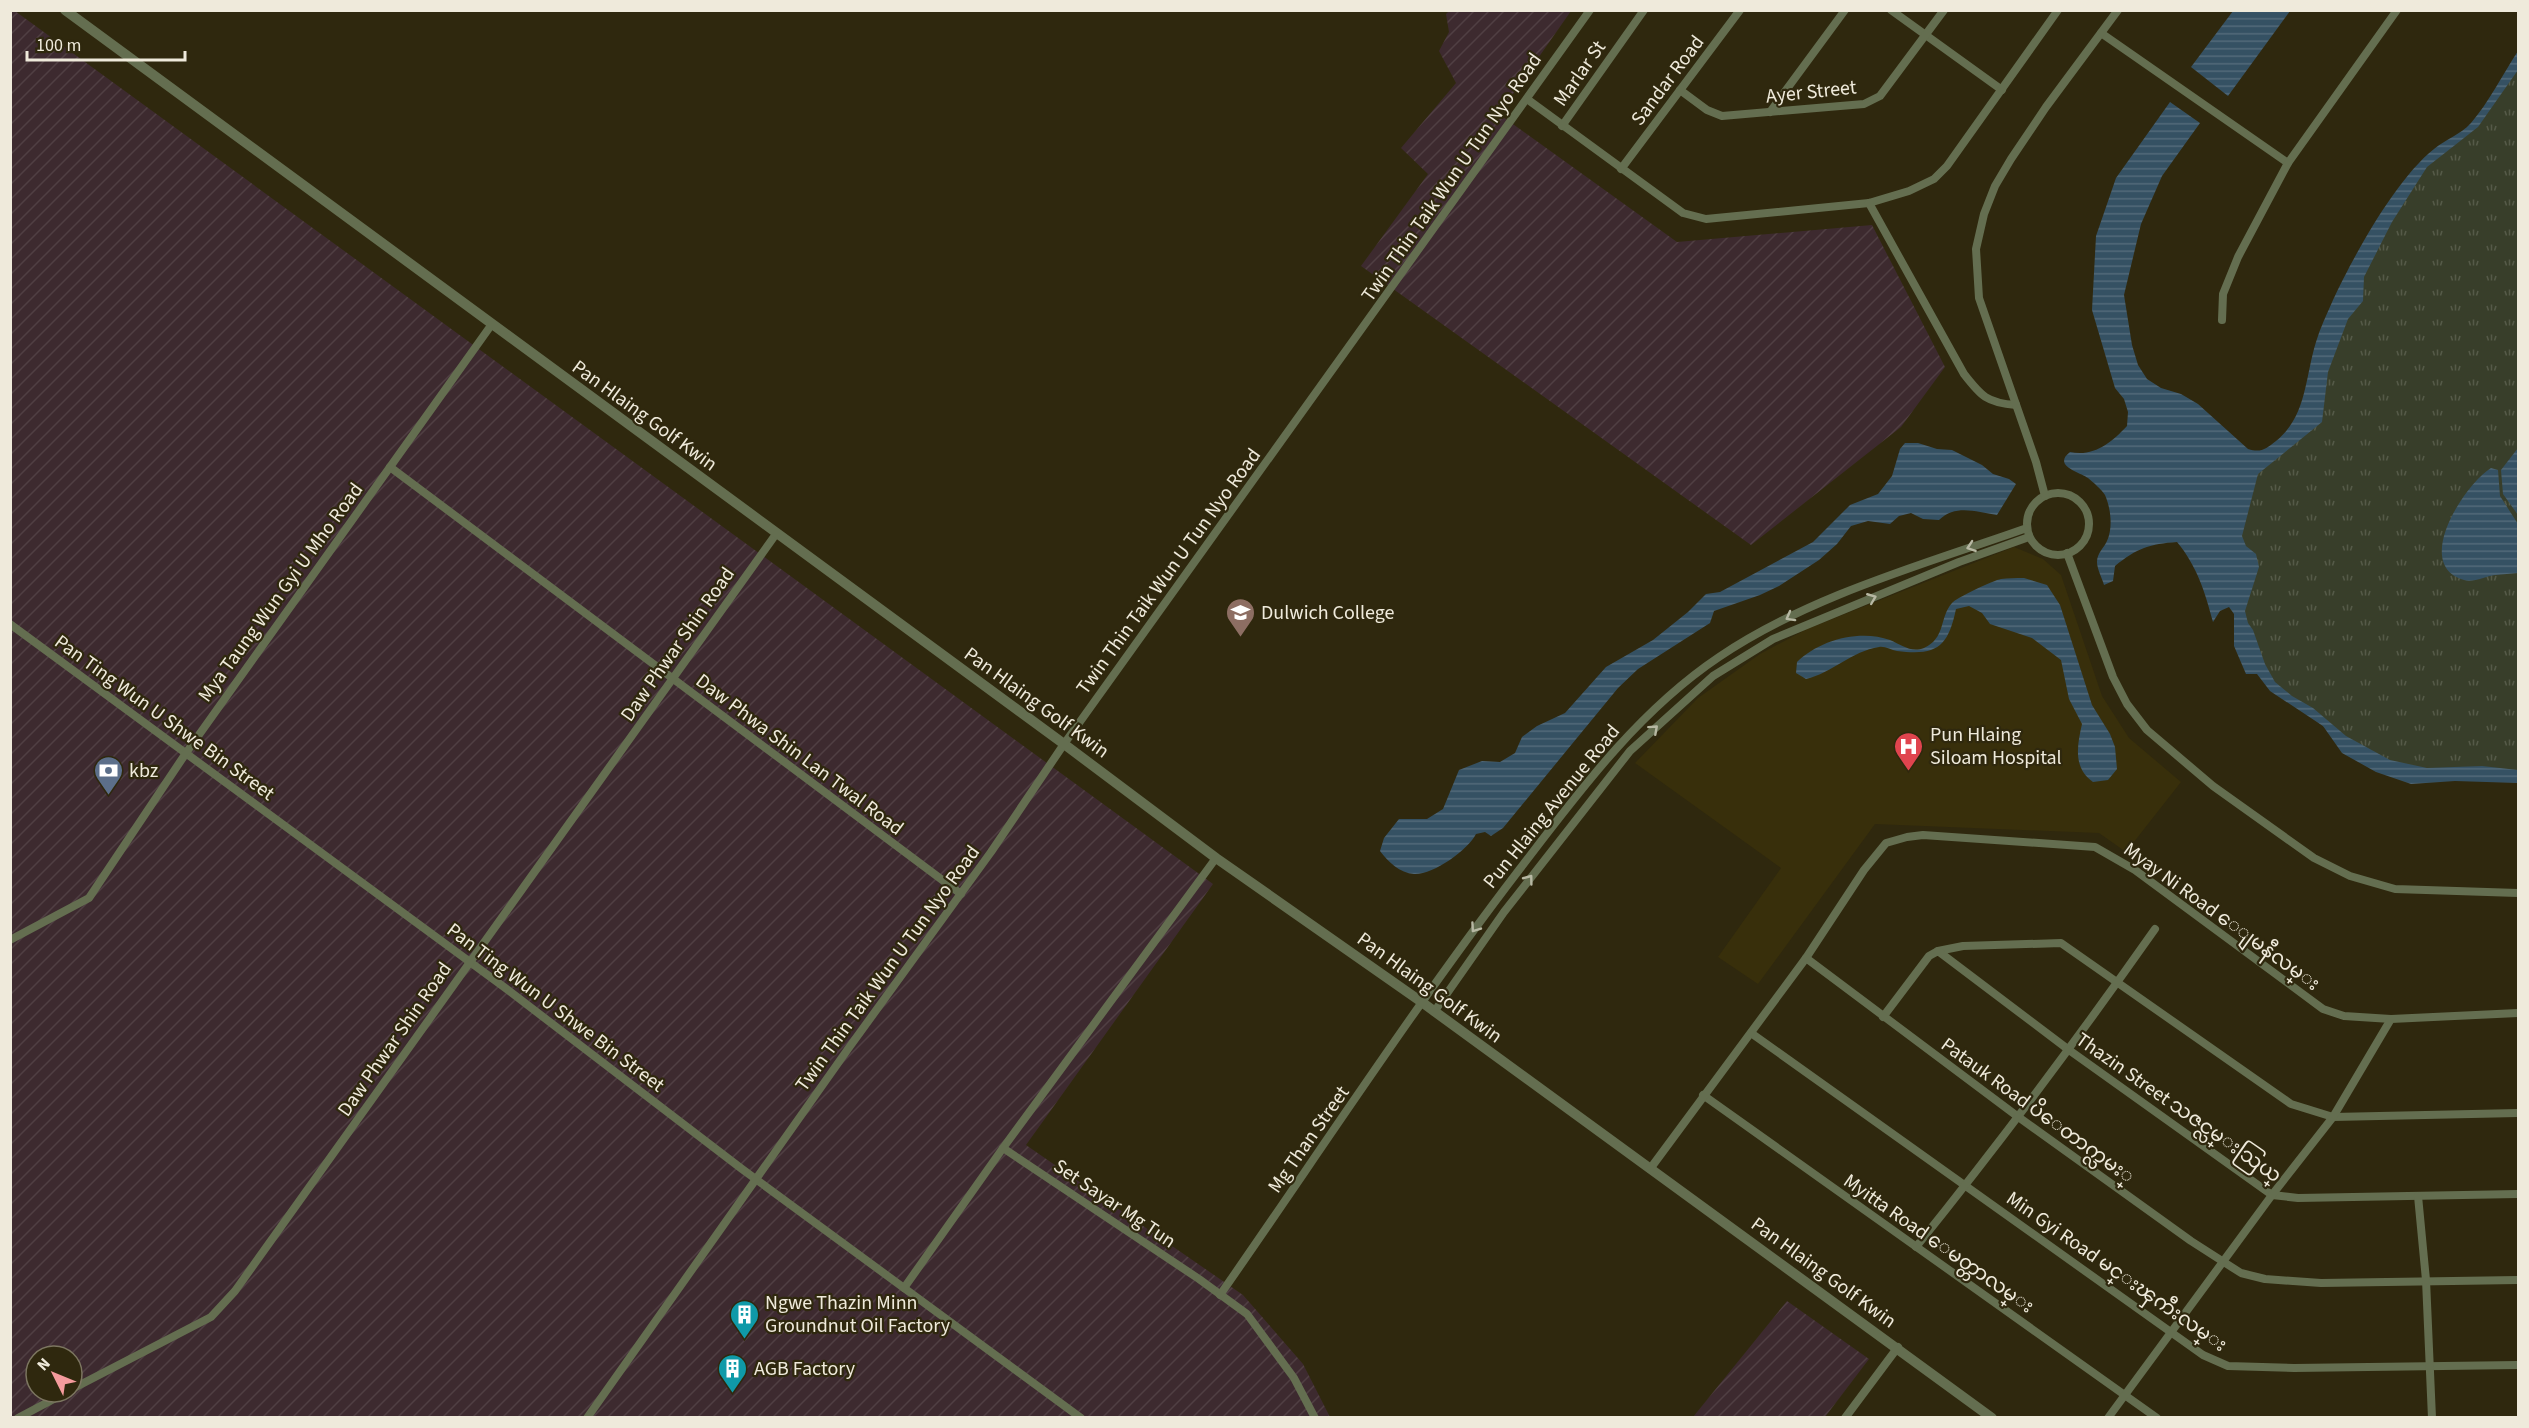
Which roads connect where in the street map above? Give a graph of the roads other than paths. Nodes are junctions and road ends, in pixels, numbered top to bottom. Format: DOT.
graph roads {
  1 [pos="65,10"];
  2 [pos="1590,10"];
  3 [pos="1644,10"];
  4 [pos="1740,10"];
  5 [pos="1845,10"];
  6 [pos="1891,10"];
  7 [pos="1944,10"];
  8 [pos="2058,10"];
  9 [pos="2118,10"];
  10 [pos="2397,10"];
  11 [pos="2102,33"];
  12 [pos="1926,36"];
  13 [pos="1680,90"];
  14 [pos="2002,90"];
  15 [pos="1527,99"];
  16 [pos="1770,112"];
  17 [pos="1562,126"];
  18 [pos="2288,163"];
  19 [pos="1621,169"];
  20 [pos="1869,203"];
  21 [pos="2222,320"];
  22 [pos="492,324"];
  23 [pos="2016,405"];
  24 [pos="390,467"];
  25 [pos="2045,496"];
  26 [pos="2028,532"];
  27 [pos="776,534"];
  28 [pos="2067,553"];
  29 [pos="10,624"];
  30 [pos="673,679"];
  31 [pos="1064,744"];
  32 [pos="186,753"];
  33 [pos="1216,858"];
  34 [pos="2518,893"];
  35 [pos="961,894"];
  36 [pos="2155,929"];
  37 [pos="10,940"];
  38 [pos="1938,951"];
  39 [pos="1806,958"];
  40 [pos="469,961"];
  41 [pos="2117,982"];
  42 [pos="1423,1002"];
  43 [pos="1434,1012"];
  44 [pos="2518,1013"];
  45 [pos="1883,1017"];
  46 [pos="2391,1019"];
  47 [pos="1751,1033"];
  48 [pos="2069,1050"];
  49 [pos="1703,1095"];
  50 [pos="2518,1113"];
  51 [pos="2017,1116"];
  52 [pos="2333,1117"];
  53 [pos="1003,1148"];
  54 [pos="1650,1169"];
  55 [pos="757,1179"];
  56 [pos="1966,1185"];
  57 [pos="2518,1194"];
  58 [pos="2272,1195"];
  59 [pos="2418,1196"];
  60 [pos="1916,1247"];
  61 [pos="2223,1264"];
  62 [pos="2426,1280"];
  63 [pos="2518,1280"];
  64 [pos="904,1288"];
  65 [pos="1220,1294"];
  66 [pos="2172,1332"];
  67 [pos="1898,1347"];
  68 [pos="2429,1365"];
  69 [pos="2518,1365"];
  70 [pos="84,1383"];
  71 [pos="2124,1396"];
  72 [pos="44,1404"];
  73 [pos="18,1418"];
  74 [pos="587,1418"];
  75 [pos="1081,1418"];
  76 [pos="1315,1418"];
  77 [pos="1845,1418"];
  78 [pos="1992,1418"];
  79 [pos="2108,1418"];
  80 [pos="2157,1418"];
  81 [pos="2432,1418"];
  1 -- 22 [label="street, Pan Hlaing Golf Kwin"];
  2 -- 15 [label="street, Twin Thin Taik Wun U Tun Nyo Road"];
  3 -- 17 [label="street, Marlar St"];
  4 -- 13 [label="street, Sandar Road"];
  5 -- 16 [label="street"];
  6 -- 12 [label="street"];
  7 -- 12 [label="street, Ayer Street"];
  8 -- 14 [label="street"];
  9 -- 11 [label="street"];
  10 -- 18 [label="street"];
  11 -- 18 [label="street"];
  11 -- 23 [label="street"];
  12 -- 14 [label="street"];
  12 -- 16 [label="street, Ayer Street"];
  13 -- 16 [label="street, Ayer Street"];
  13 -- 19 [label="street, Sandar Road"];
  14 -- 20 [label="street"];
  15 -- 17 [label="street"];
  15 -- 31 [label="street, Twin Thin Taik Wun U Tun Nyo Road"];
  17 -- 19 [label="street"];
  18 -- 21 [label="street"];
  19 -- 20 [label="street"];
  20 -- 23 [label="street"];
  22 -- 24 [label="street, Mya Taung Wun Gyi U Mho Road"];
  22 -- 27 [label="street, Pan Hlaing Golf Kwin"];
  23 -- 25 [label="street"];
  24 -- 30 [label="street, Daw Phwa Shin Lan Twal Road"];
  24 -- 32 [label="street, Mya Taung Wun Gyi U Mho Road"];
  25 -- 26 [label="street"];
  25 -- 28 [label="street"];
  26 -- 28 [label="street"];
  26 -- 42 [label="street, Pun Hlaing Avenue Road, one-way"];
  43 -- 26 [label="street, Pun Hlaing Avenue Road, one-way"];
  27 -- 30 [label="street, Daw Phwar Shin Road"];
  27 -- 31 [label="street, Pan Hlaing Golf Kwin"];
  28 -- 34 [label="street"];
  29 -- 32 [label="street, Pan Ting Wun U Shwe Bin Street"];
  30 -- 35 [label="street, Daw Phwa Shin Lan Twal Road"];
  30 -- 40 [label="street, Daw Phwar Shin Road"];
  31 -- 33 [label="street, Pan Hlaing Golf Kwin"];
  31 -- 35 [label="street, Twin Thin Taik Wun U Tun Nyo Road"];
  32 -- 37 [label="street, Mya Taung Wun Gyi U Mho Road"];
  32 -- 40 [label="street, Pan Ting Wun U Shwe Bin Street"];
  33 -- 42 [label="street, Pan Hlaing Golf Kwin"];
  33 -- 53 [label="street"];
  35 -- 55 [label="street, Twin Thin Taik Wun U Tun Nyo Road"];
  36 -- 41 [label="street"];
  38 -- 41 [label="street"];
  38 -- 45 [label="street"];
  38 -- 48 [label="street, Thazin Street သဇင္လမ္းသြယ္"];
  39 -- 45 [label="street, Patauk Road ပိေတာက္လမး္"];
  39 -- 46 [label="street, Myay Ni Road ေျမနီလမ္း"];
  39 -- 47 [label="street"];
  40 -- 55 [label="street, Pan Ting Wun U Shwe Bin Street"];
  40 -- 70 [label="street, Daw Phwar Shin Road"];
  41 -- 48 [label="street"];
  41 -- 52 [label="street"];
  42 -- 43 [label="street, Pan Hlaing Golf Kwin"];
  42 -- 65 [label="street, Mg Than Street"];
  43 -- 54 [label="street, Pan Hlaing Golf Kwin"];
  44 -- 46 [label="street, Myay Ni Road ေျမနီလမ္း"];
  45 -- 51 [label="street, Patauk Road ပိေတာက္လမး္"];
  46 -- 52 [label="street"];
  47 -- 49 [label="street"];
  47 -- 56 [label="street, Min Gyi Road မင္းၾကီးလမ္း"];
  48 -- 51 [label="street"];
  48 -- 58 [label="street, Thazin Street သဇင္လမ္းသြယ္"];
  49 -- 54 [label="street"];
  49 -- 60 [label="street, Myitta Road ေမတ္တာလမ္း"];
  50 -- 52 [label="street"];
  51 -- 56 [label="street"];
  51 -- 61 [label="street, Patauk Road ပိေတာက္လမး္"];
  52 -- 58 [label="street"];
  53 -- 64 [label="street"];
  53 -- 65 [label="street, Set Sayar Mg Tun"];
  54 -- 67 [label="street, Pan Hlaing Golf Kwin"];
  55 -- 64 [label="street, Pan Ting Wun U Shwe Bin Street"];
  55 -- 74 [label="street, Twin Thin Taik Wun U Tun Nyo Road"];
  56 -- 60 [label="street"];
  56 -- 66 [label="street, Min Gyi Road မင္းၾကီးလမ္း"];
  57 -- 59 [label="street, Thazin Street သဇင္လမ္းသြယ္"];
  58 -- 59 [label="street, Thazin Street သဇင္လမ္းသြယ္"];
  58 -- 61 [label="street"];
  59 -- 62 [label="street"];
  60 -- 71 [label="street, Myitta Road ေမတ္တာလမ္း"];
  61 -- 62 [label="street, Patauk Road ပိေတာက္လမး္"];
  61 -- 66 [label="street"];
  62 -- 63 [label="street, Patauk Road ပိေတာက္လမး္"];
  62 -- 68 [label="street"];
  64 -- 75 [label="street, Pan Ting Wun U Shwe Bin Street"];
  65 -- 76 [label="street, Set Sayar Mg Tun"];
  66 -- 68 [label="street, Min Gyi Road မင္းၾကီးလမ္း"];
  66 -- 71 [label="street"];
  67 -- 77 [label="street"];
  67 -- 78 [label="street, Pan Hlaing Golf Kwin"];
  68 -- 69 [label="street, Min Gyi Road မင္းၾကီးလမ္း"];
  68 -- 81 [label="street"];
  71 -- 79 [label="street"];
  71 -- 80 [label="street, Myitta Road ေမတ္တာလမ္း"];
  72 -- 73 [label="street"];
}
